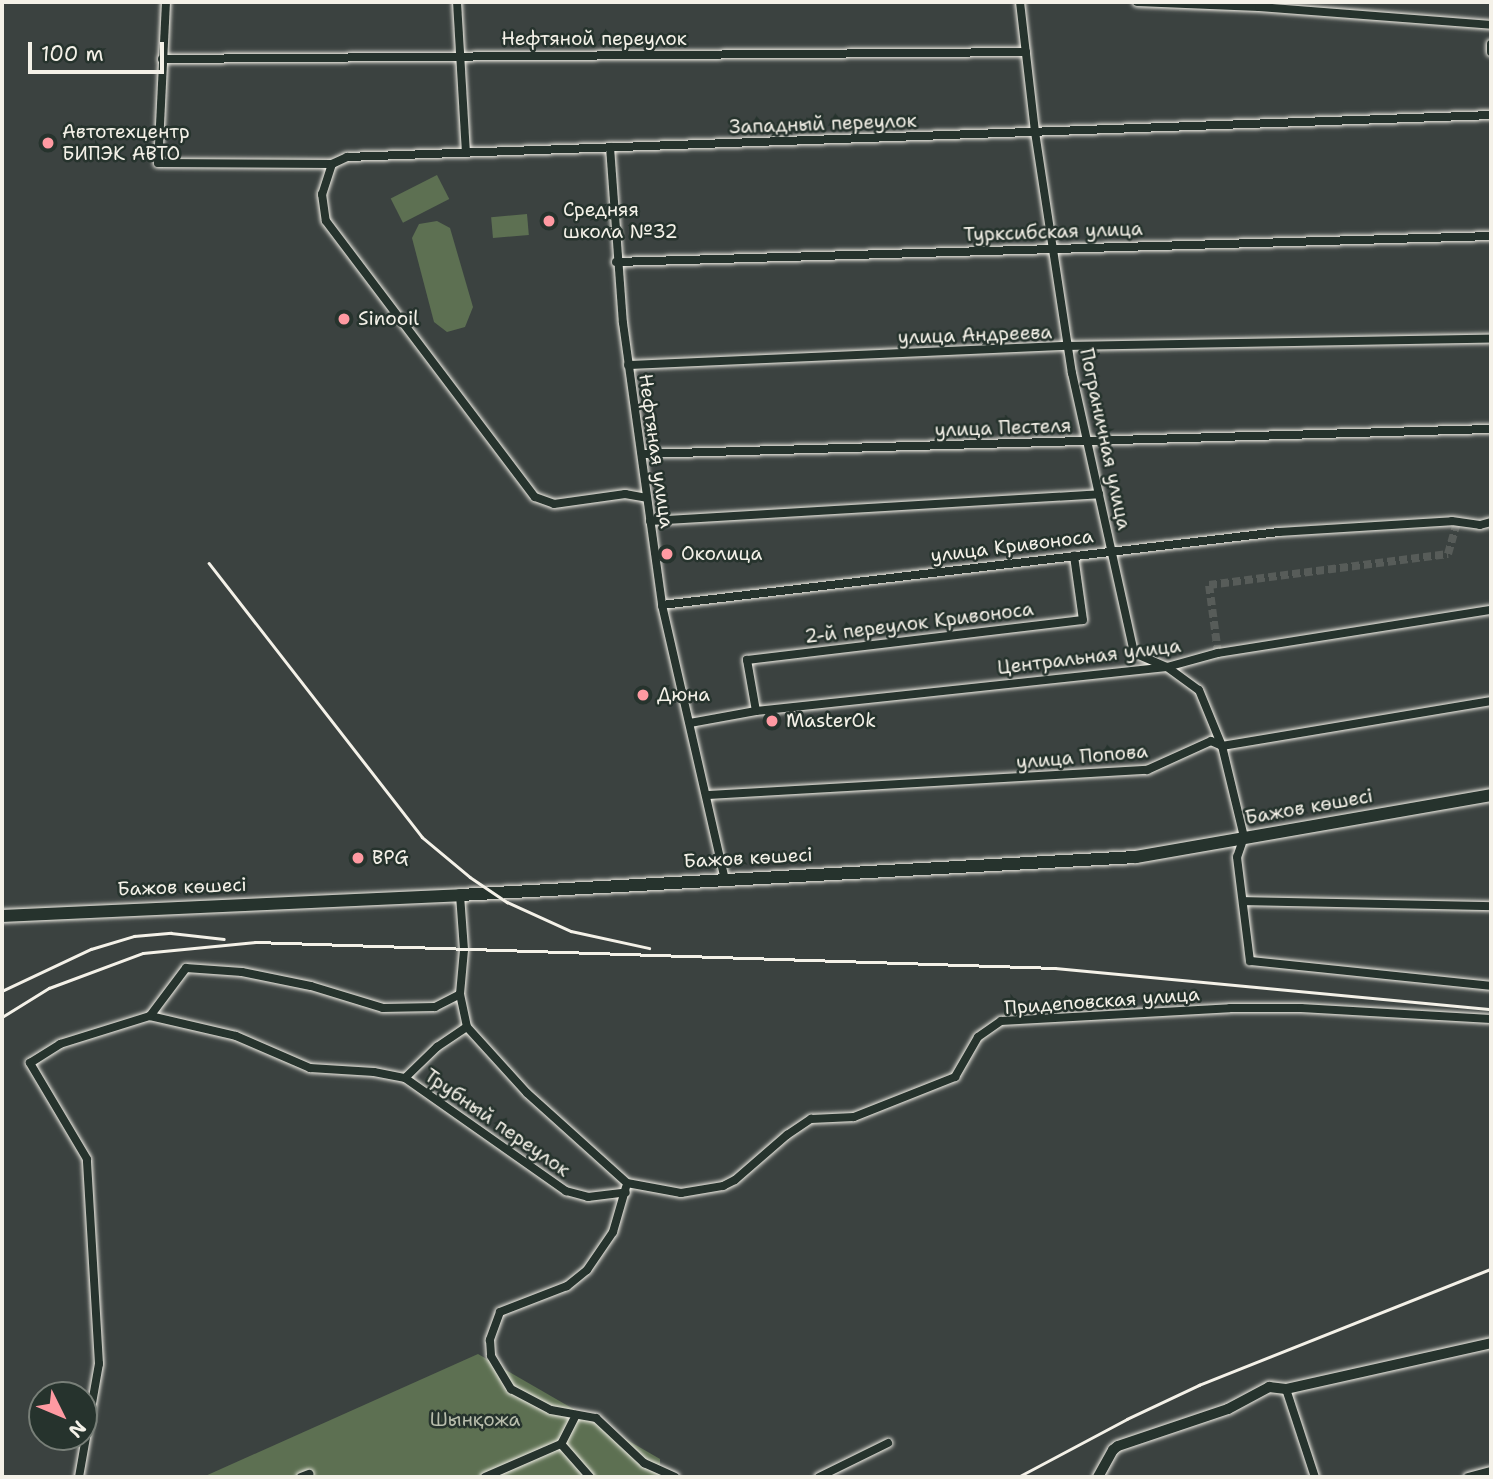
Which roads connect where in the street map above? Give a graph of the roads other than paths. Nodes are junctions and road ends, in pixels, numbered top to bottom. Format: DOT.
graph roads {
  1 [pos="166,2"];
  2 [pos="457,2"];
  3 [pos="1020,2"];
  4 [pos="1137,2"];
  5 [pos="1491,25"];
  6 [pos="1491,44"];
  7 [pos="1026,52"];
  8 [pos="1491,52"];
  9 [pos="459,56"];
  10 [pos="162,59"];
  11 [pos="1491,115"];
  12 [pos="1035,132"];
  13 [pos="610,147"];
  14 [pos="466,152"];
  15 [pos="332,164"];
  16 [pos="1491,236"];
  17 [pos="1052,247"];
  18 [pos="616,262"];
  19 [pos="1491,340"];
  20 [pos="1069,346"];
  21 [pos="628,365"];
  22 [pos="1491,429"];
  23 [pos="1088,440"];
  24 [pos="642,454"];
  25 [pos="1099,494"];
  26 [pos="647,498"];
  27 [pos="650,521"];
  28 [pos="1491,522"];
  29 [pos="1112,549"];
  30 [pos="1074,556"];
  31 [pos="662,605"];
  32 [pos="1491,610"];
  33 [pos="1167,667"];
  34 [pos="1491,701"];
  35 [pos="756,711"];
  36 [pos="690,723"];
  37 [pos="1222,746"];
  38 [pos="1491,794"];
  39 [pos="708,795"];
  40 [pos="1244,838"];
  41 [pos="725,879"];
  42 [pos="460,895"];
  43 [pos="1243,901"];
  44 [pos="1491,906"];
  45 [pos="2,916"];
  46 [pos="1491,986"];
  47 [pos="460,993"];
  48 [pos="150,1016"];
  49 [pos="1491,1019"];
  50 [pos="467,1027"];
  51 [pos="405,1078"];
  52 [pos="626,1187"];
  53 [pos="1491,1343"];
  54 [pos="1286,1389"];
  55 [pos="576,1415"];
  56 [pos="888,1443"];
  57 [pos="561,1444"];
  58 [pos="1491,1471"];
  59 [pos="79,1477"];
  60 [pos="485,1477"];
  61 [pos="590,1477"];
  62 [pos="672,1477"];
  63 [pos="819,1477"];
  64 [pos="1098,1477"];
  65 [pos="1315,1477"];
  66 [pos="1470,1477"];
  1 -- 10 [label="street"];
  2 -- 9 [label="street"];
  3 -- 7 [label="street, Пограничная улица"];
  4 -- 5 [label="street"];
  6 -- 8 [label="street"];
  7 -- 9 [label="street, Нефтяной переулок"];
  7 -- 12 [label="street, Пограничная улица"];
  9 -- 10 [label="street, Нефтяной переулок"];
  9 -- 14 [label="street"];
  10 -- 15 [label="street, Западный переулок"];
  11 -- 12 [label="street, Западный переулок"];
  12 -- 13 [label="street, Западный переулок"];
  12 -- 17 [label="street, Пограничная улица"];
  13 -- 14 [label="street, Западный переулок"];
  13 -- 18 [label="street, Нефтяная улица"];
  14 -- 15 [label="street, Западный переулок"];
  15 -- 26 [label="street"];
  16 -- 17 [label="street, Турксибская улица"];
  17 -- 18 [label="street, Турксибская улица"];
  17 -- 20 [label="street, Пограничная улица"];
  18 -- 21 [label="street, Нефтяная улица"];
  19 -- 20 [label="street, улица Андреева"];
  20 -- 21 [label="street, улица Андреева"];
  20 -- 23 [label="street, Пограничная улица"];
  21 -- 24 [label="street, Нефтяная улица"];
  22 -- 23 [label="street, улица Пестеля"];
  23 -- 24 [label="street, улица Пестеля"];
  23 -- 25 [label="street, Пограничная улица"];
  24 -- 26 [label="street, Нефтяная улица"];
  25 -- 27 [label="street"];
  25 -- 29 [label="street, Пограничная улица"];
  26 -- 27 [label="street, Нефтяная улица"];
  27 -- 31 [label="street, Нефтяная улица"];
  28 -- 29 [label="street, улица Кривоноса"];
  29 -- 30 [label="street, улица Кривоноса"];
  29 -- 33 [label="street, Пограничная улица"];
  30 -- 31 [label="street, улица Кривоноса"];
  30 -- 35 [label="street, 2-й переулок Кривоноса"];
  31 -- 36 [label="street, Нефтяная улица"];
  32 -- 33 [label="street, Центральная улица"];
  33 -- 35 [label="street, Центральная улица"];
  33 -- 37 [label="street, Пограничная улица"];
  34 -- 37 [label="street, улица Попова"];
  35 -- 36 [label="street, Центральная улица"];
  36 -- 39 [label="street, Нефтяная улица"];
  37 -- 39 [label="street, улица Попова"];
  37 -- 40 [label="street, Пограничная улица"];
  38 -- 40 [label="main road, Бажов көшесі"];
  39 -- 41 [label="street, Нефтяная улица"];
  40 -- 41 [label="main road, Бажов көшесі"];
  40 -- 43 [label="street"];
  41 -- 42 [label="main road, Бажов көшесі"];
  42 -- 45 [label="main road, Бажов көшесі"];
  42 -- 47 [label="street"];
  43 -- 44 [label="street"];
  43 -- 46 [label="street"];
  47 -- 48 [label="street"];
  47 -- 50 [label="street"];
  48 -- 51 [label="street, Трубный переулок"];
  48 -- 59 [label="street"];
  49 -- 52 [label="street, Придеповская улица"];
  50 -- 51 [label="street"];
  50 -- 52 [label="street"];
  51 -- 52 [label="street, Трубный переулок"];
  52 -- 55 [label="street"];
  53 -- 54 [label="street"];
  54 -- 64 [label="street"];
  54 -- 65 [label="street"];
  55 -- 57 [label="street"];
  55 -- 62 [label="street"];
  56 -- 63 [label="street"];
  57 -- 60 [label="street"];
  57 -- 61 [label="street"];
  58 -- 66 [label="street"];
}
